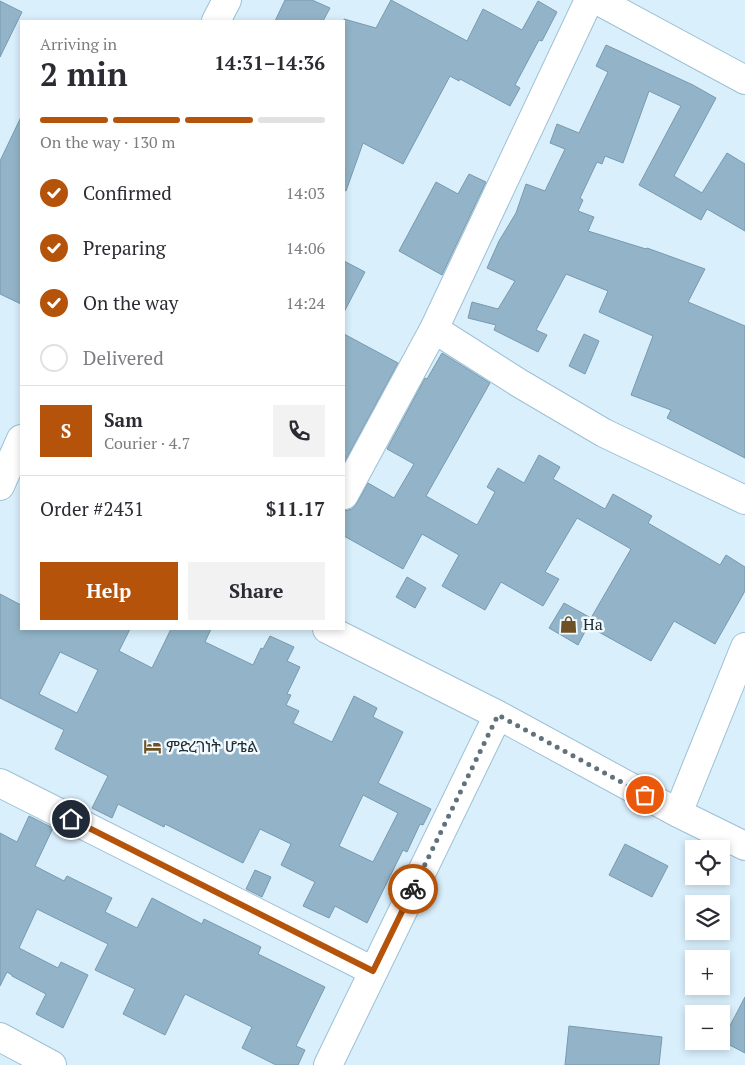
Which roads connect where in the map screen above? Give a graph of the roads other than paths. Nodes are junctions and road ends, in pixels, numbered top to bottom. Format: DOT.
graph roads {
  1 [pos="226,0"];
  2 [pos="589,0"];
  3 [pos="596,0"];
  4 [pos="216,20"];
  5 [pos="745,80"];
  6 [pos="434,329"];
  7 [pos="14,455"];
  8 [pos="0,486"];
  9 [pos="345,492"];
  10 [pos="745,500"];
  11 [pos="329,630"];
  12 [pos="745,647"];
  13 [pos="498,715"];
  14 [pos="0,783"];
  15 [pos="678,813"];
  16 [pos="745,846"];
  17 [pos="373,971"];
  18 [pos="0,1037"];
  19 [pos="52,1065"];
  20 [pos="328,1065"];
  1 -- 4 [label="street"];
  2 -- 6 [label="street"];
  3 -- 5 [label="street"];
  6 -- 9 [label="street"];
  6 -- 10 [label="street"];
  7 -- 8 [label="street"];
  11 -- 13 [label="street"];
  12 -- 15 [label="street"];
  13 -- 15 [label="street"];
  13 -- 17 [label="street"];
  14 -- 17 [label="street"];
  15 -- 16 [label="street"];
  17 -- 20 [label="street"];
  18 -- 19 [label="street"];
}
